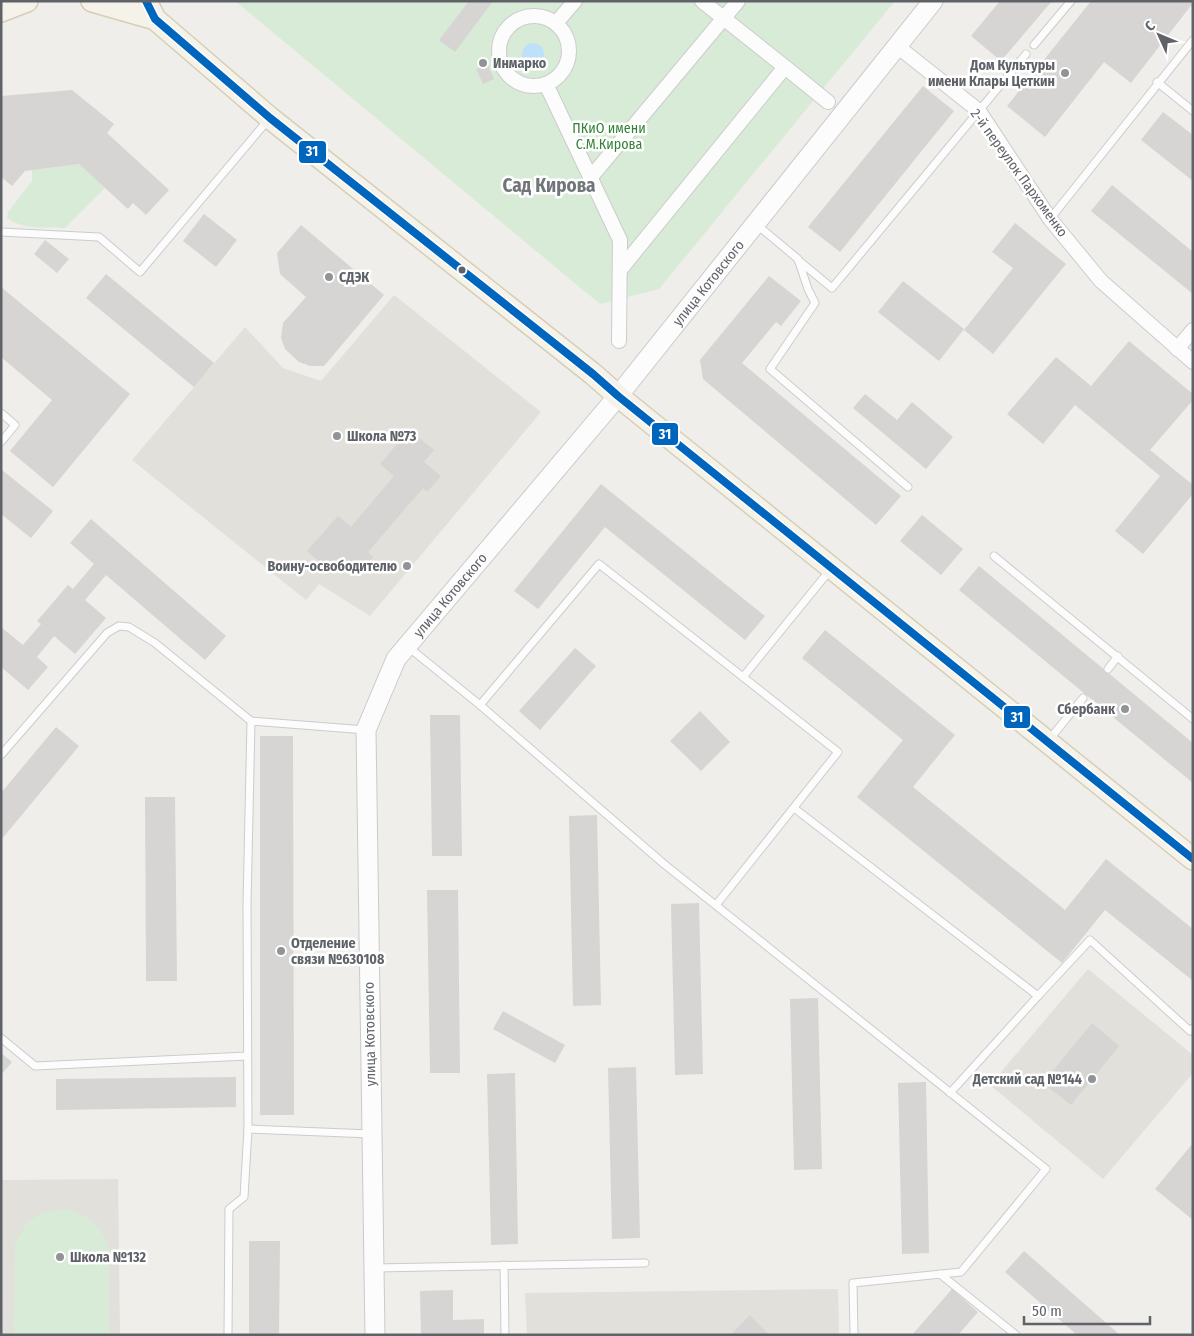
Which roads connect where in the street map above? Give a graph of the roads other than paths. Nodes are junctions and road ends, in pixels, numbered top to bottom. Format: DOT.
graph roads {
  1 [pos="27,1"];
  2 [pos="92,1"];
  3 [pos="575,1"];
  4 [pos="702,1"];
  5 [pos="738,1"];
  6 [pos="933,1"];
  7 [pos="1071,1"];
  8 [pos="151,10"];
  9 [pos="1,11"];
  10 [pos="723,19"];
  11 [pos="556,24"];
  12 [pos="1193,40"];
  13 [pos="1034,45"];
  14 [pos="897,46"];
  15 [pos="1026,54"];
  16 [pos="784,67"];
  17 [pos="1158,82"];
  18 [pos="546,84"];
  19 [pos="828,102"];
  20 [pos="979,111"];
  21 [pos="1193,111"];
  22 [pos="270,118"];
  23 [pos="591,177"];
  24 [pos="1050,219"];
  25 [pos="756,224"];
  26 [pos="1,232"];
  27 [pos="798,259"];
  28 [pos="620,270"];
  29 [pos="1193,330"];
  30 [pos="619,341"];
  31 [pos="1177,349"];
  32 [pos="1193,362"];
  33 [pos="618,396"];
  34 [pos="1,412"];
  35 [pos="1,442"];
  36 [pos="908,487"];
  37 [pos="994,556"];
  38 [pos="832,568"];
  39 [pos="407,646"];
  40 [pos="1118,656"];
  41 [pos="1108,668"];
  42 [pos="742,677"];
  43 [pos="1084,698"];
  44 [pos="480,705"];
  45 [pos="1193,719"];
  46 [pos="251,721"];
  47 [pos="366,730"];
  48 [pos="1047,742"];
  49 [pos="1,755"];
  50 [pos="794,808"];
  51 [pos="1193,859"];
  52 [pos="716,905"];
  53 [pos="1038,996"];
  54 [pos="1192,1030"];
  55 [pos="1,1038"];
  56 [pos="247,1056"];
  57 [pos="950,1093"];
  58 [pos="248,1129"];
  59 [pos="372,1134"];
  60 [pos="645,1263"];
  61 [pos="504,1265"];
  62 [pos="374,1268"];
  63 [pos="940,1274"];
  64 [pos="228,1335"];
  65 [pos="375,1335"];
  66 [pos="505,1335"];
  67 [pos="854,1335"];
  68 [pos="1016,1335"];
  1 -- 9 [label="main road"];
  2 -- 8 [label="main road"];
  3 -- 11 [label="street"];
  4 -- 10 [label="street"];
  5 -- 10 [label="street"];
  6 -- 14 [label="street, улица Котовского"];
  7 -- 13 [label="lane"];
  8 -- 22 [label="main road"];
  10 -- 16 [label="street"];
  10 -- 23 [label="street"];
  11 -- 18 [label="street"];
  11 -- 18 [label="street"];
  12 -- 17 [label="lane"];
  14 -- 20 [label="street, 2-й переулок Пархоменко"];
  14 -- 25 [label="street, улица Котовского"];
  15 -- 20 [label="lane"];
  16 -- 19 [label="street"];
  16 -- 28 [label="street"];
  17 -- 21 [label="lane"];
  17 -- 24 [label="lane"];
  18 -- 23 [label="street"];
  20 -- 24 [label="street, 2-й переулок Пархоменко"];
  20 -- 27 [label="lane"];
  22 -- 26 [label="lane"];
  22 -- 33 [label="main road"];
  23 -- 28 [label="street"];
  24 -- 31 [label="street, 2-й переулок Пархоменко"];
  25 -- 27 [label="lane"];
  25 -- 33 [label="street, улица Котовского"];
  27 -- 36 [label="lane"];
  28 -- 30 [label="street"];
  29 -- 31 [label="street"];
  31 -- 32 [label="street, 2-й переулок Пархоменко"];
  33 -- 38 [label="main road"];
  33 -- 39 [label="street, улица Котовского"];
  34 -- 35 [label="lane"];
  37 -- 40 [label="lane"];
  38 -- 42 [label="lane"];
  38 -- 48 [label="main road"];
  39 -- 44 [label="lane"];
  39 -- 47 [label="street, улица Котовского"];
  40 -- 41 [label="lane"];
  40 -- 45 [label="lane"];
  42 -- 44 [label="lane"];
  42 -- 50 [label="lane"];
  43 -- 48 [label="lane"];
  44 -- 52 [label="lane"];
  46 -- 47 [label="lane"];
  46 -- 49 [label="lane"];
  46 -- 56 [label="lane"];
  47 -- 59 [label="street, улица Котовского"];
  48 -- 51 [label="main road"];
  50 -- 52 [label="lane"];
  50 -- 53 [label="lane"];
  52 -- 57 [label="lane"];
  53 -- 54 [label="lane"];
  53 -- 57 [label="lane"];
  55 -- 56 [label="lane"];
  56 -- 58 [label="lane"];
  57 -- 63 [label="lane"];
  58 -- 59 [label="lane"];
  58 -- 64 [label="lane"];
  59 -- 62 [label="street, улица Котовского"];
  60 -- 61 [label="lane"];
  61 -- 62 [label="lane"];
  61 -- 66 [label="lane"];
  62 -- 65 [label="street, улица Котовского"];
  63 -- 67 [label="lane"];
  63 -- 68 [label="lane"];
}
